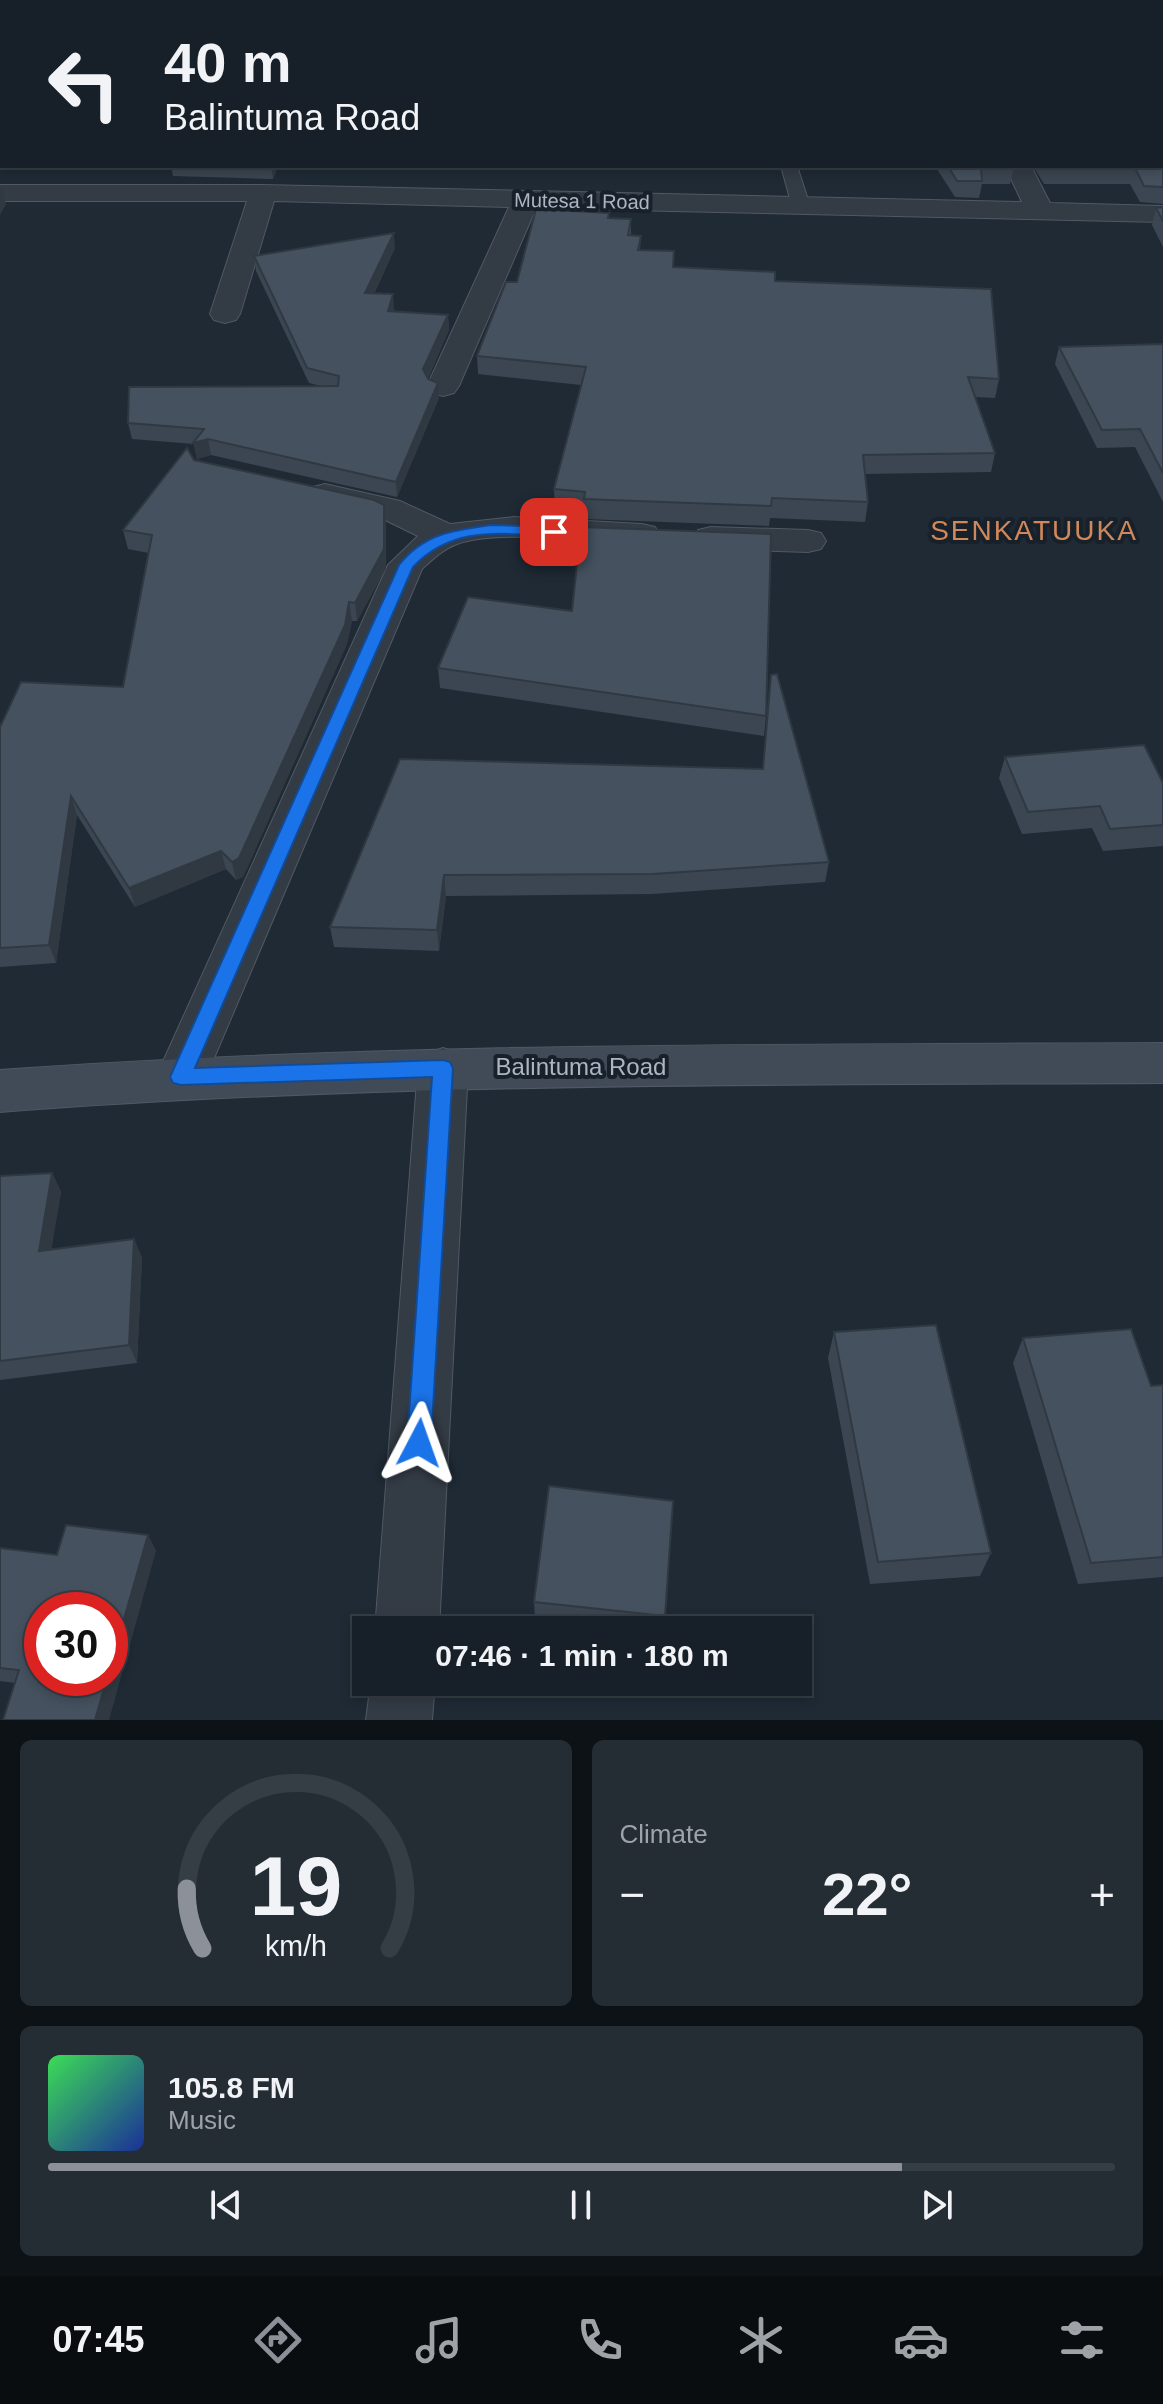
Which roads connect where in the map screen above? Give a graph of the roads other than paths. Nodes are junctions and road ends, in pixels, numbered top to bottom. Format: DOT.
graph roads {
  1 [pos="790,168"];
  2 [pos="1019,168"];
  3 [pos="0,193"];
  4 [pos="263,193"];
  5 [pos="526,200"];
  6 [pos="801,206"];
  7 [pos="1040,212"];
  8 [pos="1163,214"];
  9 [pos="225,314"];
  10 [pos="443,386"];
  11 [pos="299,488"];
  12 [pos="446,536"];
  13 [pos="808,541"];
  14 [pos="1163,1063"];
  15 [pos="443,1068"];
  16 [pos="181,1077"];
  17 [pos="0,1091"];
  18 [pos="408,1616"];
  19 [pos="402,1696"];
  20 [pos="399,1720"];
  1 -- 6 [label="lane"];
  2 -- 7 [label="street"];
  3 -- 4 [label="street, Mutesa 1 Road"];
  4 -- 5 [label="street, Mutesa 1 Road"];
  4 -- 9 [label="street"];
  5 -- 6 [label="street, Mutesa 1 Road"];
  5 -- 10 [label="street"];
  6 -- 7 [label="street, Mutesa 1 Road"];
  7 -- 8 [label="street, Mutesa 1 Road"];
  11 -- 12 [label="street"];
  12 -- 13 [label="street"];
  12 -- 16 [label="street"];
  14 -- 15 [label="main road, Balintuma Road"];
  15 -- 16 [label="main road, Balintuma Road"];
  15 -- 18 [label="street"];
  16 -- 17 [label="main road, Balintuma Road"];
  19 -- 20 [label="street"];
}
